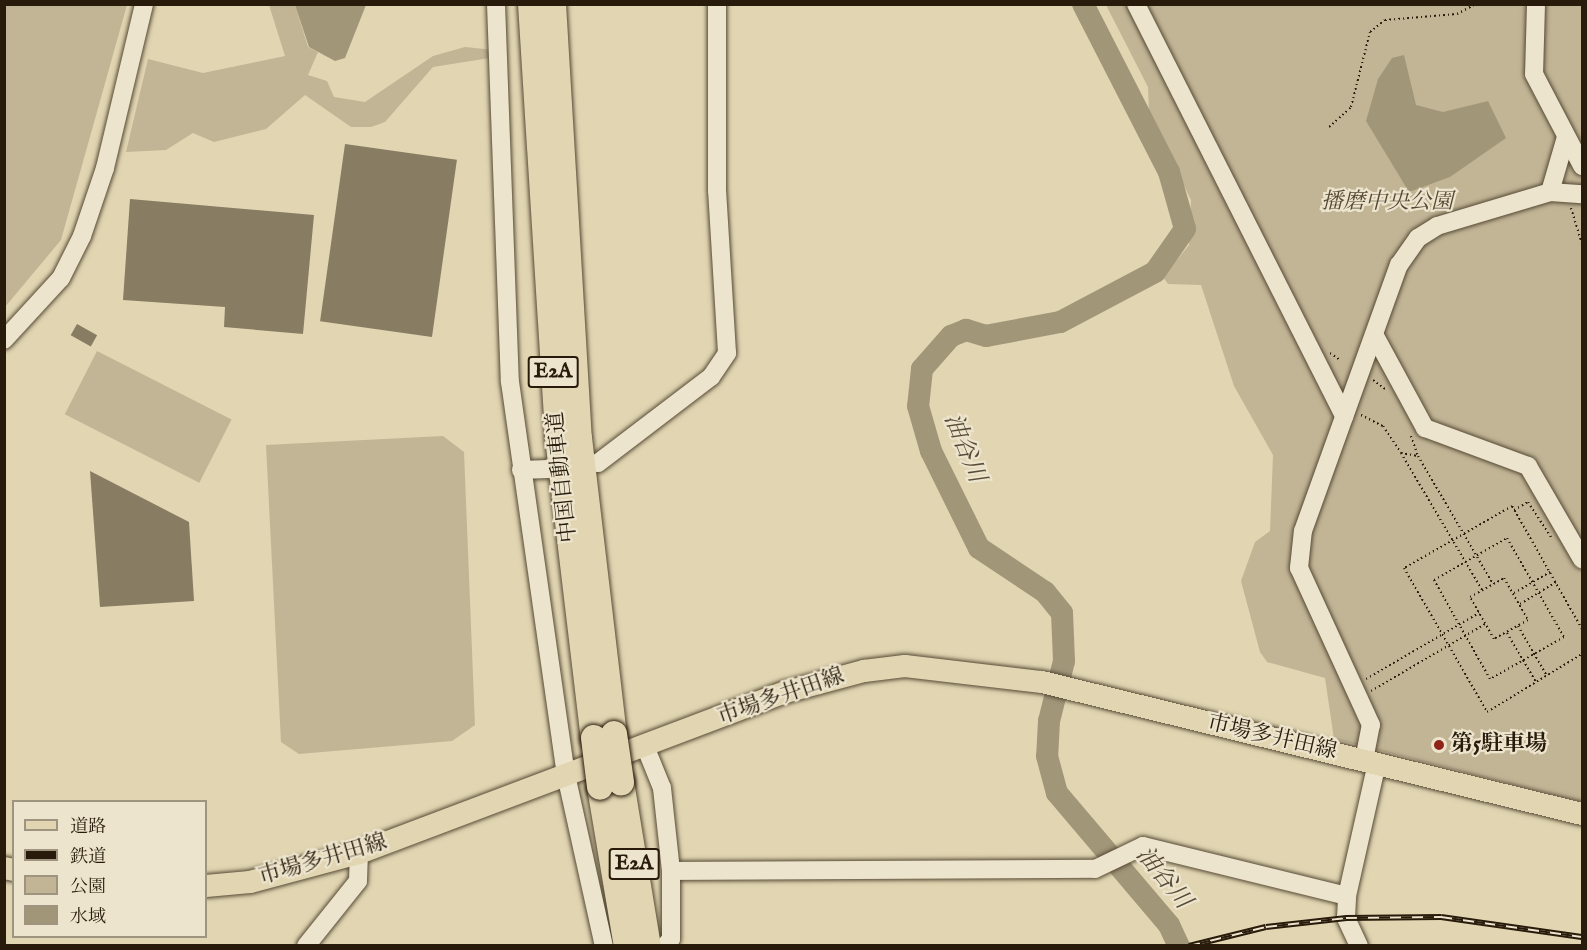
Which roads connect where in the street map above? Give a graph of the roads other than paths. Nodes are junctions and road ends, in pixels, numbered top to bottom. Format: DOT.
graph roads {
  1 [pos="144,4"];
  2 [pos="496,4"];
  3 [pos="531,4"];
  4 [pos="553,4"];
  5 [pos="717,4"];
  6 [pos="1136,4"];
  7 [pos="1536,4"];
  8 [pos="1566,137"];
  9 [pos="1582,166"];
  10 [pos="1567,193"];
  11 [pos="1375,336"];
  12 [pos="4,340"];
  13 [pos="1345,411"];
  14 [pos="598,464"];
  15 [pos="555,469"];
  16 [pos="521,470"];
  17 [pos="1582,559"];
  18 [pos="604,736"];
  19 [pos="645,746"];
  20 [pos="1371,761"];
  21 [pos="566,775"];
  22 [pos="611,784"];
  23 [pos="1582,814"];
  24 [pos="359,853"];
  25 [pos="671,872"];
  26 [pos="207,886"];
  27 [pos="1347,896"];
  28 [pos="306,945"];
  29 [pos="604,945"];
  30 [pos="627,945"];
  31 [pos="648,945"];
  32 [pos="665,945"];
  33 [pos="1359,945"];
  1 -- 12 [label="street"];
  2 -- 16 [label="street"];
  3 -- 18 [label="highway, 中国自動車道 / E2A"];
  4 -- 18 [label="highway, 中国自動車道 / E2A"];
  5 -- 14 [label="street"];
  6 -- 13 [label="street"];
  7 -- 8 [label="street"];
  8 -- 9 [label="street"];
  8 -- 10 [label="street"];
  10 -- 11 [label="street"];
  11 -- 13 [label="street"];
  11 -- 17 [label="street"];
  13 -- 20 [label="street"];
  15 -- 16 [label="street"];
  16 -- 21 [label="street"];
  18 -- 22 [label="highway, 中国自動車道 / E2A, bridge"];
  19 -- 20 [label="main road, 市場多井田線"];
  19 -- 21 [label="main road, 市場多井田線"];
  19 -- 25 [label="street"];
  20 -- 23 [label="main road, 市場多井田線"];
  20 -- 27 [label="street"];
  21 -- 24 [label="main road, 市場多井田線"];
  21 -- 29 [label="street"];
  22 -- 30 [label="highway, 中国自動車道 / E2A"];
  22 -- 31 [label="highway, 中国自動車道 / E2A"];
  24 -- 26 [label="main road, 市場多井田線"];
  24 -- 28 [label="street"];
  25 -- 27 [label="street"];
  25 -- 32 [label="street"];
  27 -- 33 [label="street"];
}
